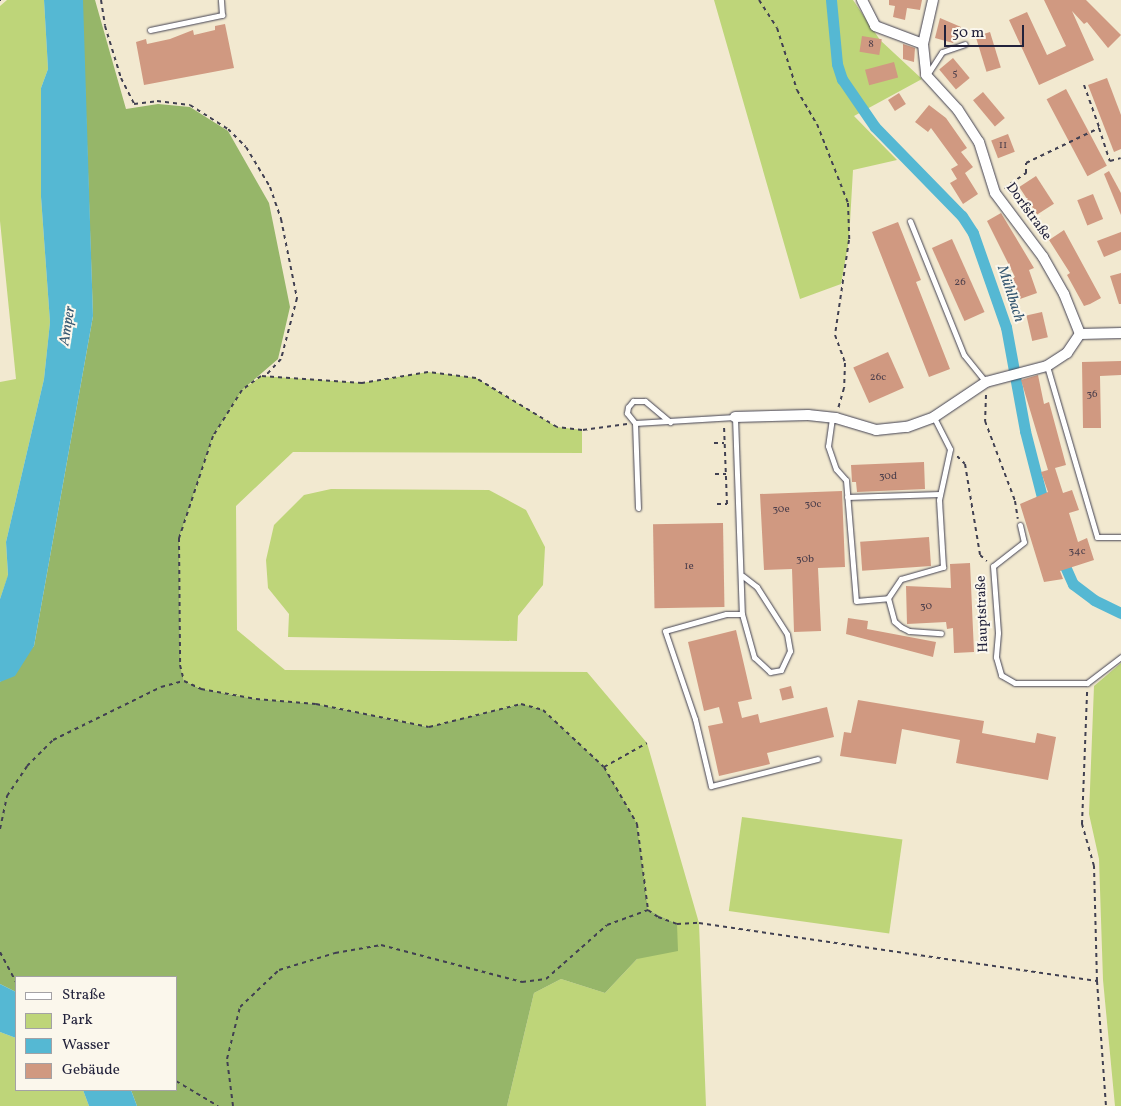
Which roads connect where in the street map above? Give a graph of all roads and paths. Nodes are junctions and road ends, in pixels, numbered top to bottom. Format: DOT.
graph roads {
  1 [pos="101,0"];
  2 [pos="221,0"];
  3 [pos="758,0"];
  4 [pos="862,0"];
  5 [pos="933,0"];
  6 [pos="150,30"];
  7 [pos="923,44"];
  8 [pos="965,44"];
  9 [pos="926,75"];
  10 [pos="1084,85"];
  11 [pos="1099,128"];
  12 [pos="1121,158"];
  13 [pos="995,194"];
  14 [pos="910,221"];
  15 [pos="1121,333"];
  16 [pos="1080,334"];
  17 [pos="1047,366"];
  18 [pos="265,376"];
  19 [pos="986,382"];
  20 [pos="736,417"];
  21 [pos="934,417"];
  22 [pos="723,418"];
  23 [pos="834,418"];
  24 [pos="670,422"];
  25 [pos="635,423"];
  26 [pos="725,443"];
  27 [pos="714,444"];
  28 [pos="950,449"];
  29 [pos="715,474"];
  30 [pos="726,474"];
  31 [pos="940,494"];
  32 [pos="847,497"];
  33 [pos="717,504"];
  34 [pos="638,508"];
  35 [pos="1020,525"];
  36 [pos="1121,536"];
  37 [pos="993,566"];
  38 [pos="743,576"];
  39 [pos="888,598"];
  40 [pos="742,614"];
  41 [pos="941,633"];
  42 [pos="1121,657"];
  43 [pos="184,681"];
  44 [pos="1087,683"];
  45 [pos="647,743"];
  46 [pos="818,759"];
  47 [pos="604,767"];
  48 [pos="0,830"];
  49 [pos="648,910"];
  50 [pos="0,952"];
  51 [pos="15,980"];
  52 [pos="1097,981"];
  53 [pos="178,1082"];
  54 [pos="218,1106"];
  55 [pos="233,1106"];
  56 [pos="1106,1106"];
  1 -- 18 [label="path"];
  2 -- 6 [label="lane"];
  3 -- 23 [label="path"];
  4 -- 7 [label="street"];
  5 -- 7 [label="street"];
  7 -- 9 [label="street"];
  8 -- 9 [label="lane"];
  9 -- 13 [label="street, Dorfstraße"];
  10 -- 11 [label="path"];
  11 -- 12 [label="path"];
  11 -- 13 [label="path"];
  13 -- 16 [label="street, Dorfstraße"];
  14 -- 19 [label="lane"];
  15 -- 16 [label="street"];
  16 -- 17 [label="street"];
  17 -- 19 [label="street"];
  17 -- 36 [label="lane"];
  18 -- 25 [label="path"];
  18 -- 43 [label="path"];
  19 -- 21 [label="street"];
  19 -- 35 [label="path"];
  20 -- 22 [label="lane"];
  20 -- 23 [label="street"];
  20 -- 38 [label="lane"];
  21 -- 23 [label="street"];
  21 -- 28 [label="lane"];
  22 -- 24 [label="lane"];
  22 -- 26 [label="path"];
  23 -- 32 [label="lane"];
  24 -- 25 [label="lane"];
  24 -- 25 [label="lane"];
  25 -- 34 [label="lane"];
  26 -- 27 [label="path"];
  26 -- 30 [label="path"];
  28 -- 31 [label="lane"];
  28 -- 37 [label="path"];
  29 -- 30 [label="path"];
  30 -- 33 [label="path"];
  31 -- 32 [label="lane"];
  31 -- 39 [label="lane"];
  32 -- 39 [label="lane"];
  35 -- 37 [label="lane, Hauptstraße"];
  37 -- 44 [label="lane, Hauptstraße"];
  38 -- 40 [label="lane"];
  38 -- 40 [label="lane"];
  39 -- 41 [label="lane"];
  40 -- 46 [label="lane"];
  42 -- 44 [label="lane"];
  43 -- 47 [label="path"];
  43 -- 48 [label="path"];
  44 -- 52 [label="path"];
  45 -- 47 [label="path"];
  47 -- 49 [label="path"];
  49 -- 52 [label="path"];
  49 -- 55 [label="path"];
  50 -- 51 [label="path"];
  52 -- 56 [label="path"];
  53 -- 54 [label="path"];
}
